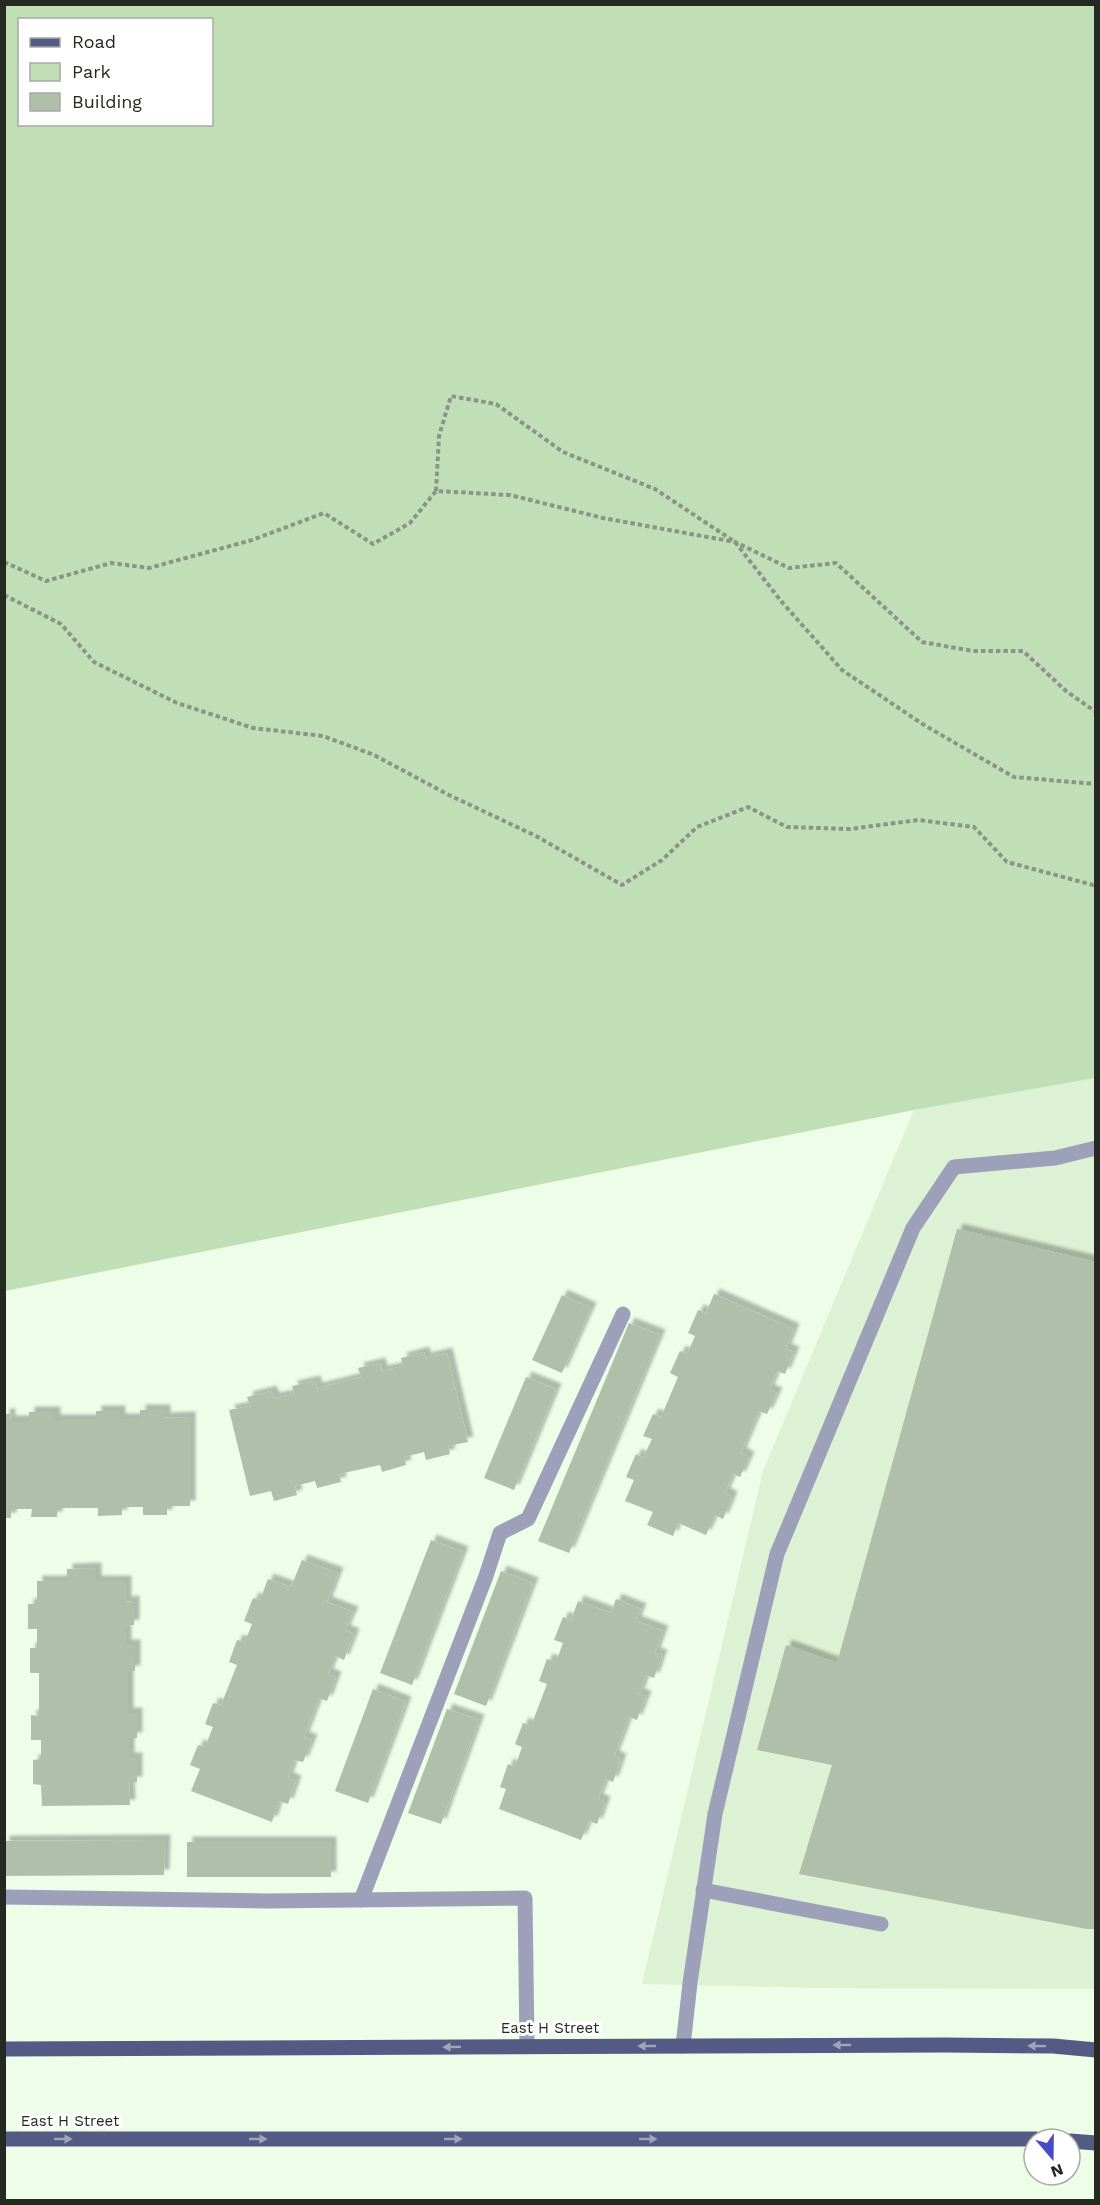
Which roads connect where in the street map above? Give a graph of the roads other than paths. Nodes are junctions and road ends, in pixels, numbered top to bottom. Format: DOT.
graph roads {
  1 [pos="1095,1148"];
  2 [pos="622,1314"];
  3 [pos="704,1890"];
  4 [pos="4,1897"];
  5 [pos="361,1900"];
  6 [pos="881,1924"];
  7 [pos="527,2046"];
  8 [pos="683,2046"];
  9 [pos="4,2049"];
  10 [pos="1095,2050"];
  11 [pos="4,2139"];
  12 [pos="1022,2139"];
  1 -- 3 [label="lane"];
  2 -- 5 [label="lane"];
  3 -- 6 [label="lane"];
  3 -- 8 [label="lane"];
  4 -- 5 [label="lane"];
  5 -- 7 [label="lane"];
  8 -- 7 [label="main road, East H Street, one-way"];
  7 -- 9 [label="main road, East H Street, one-way"];
  10 -- 8 [label="main road, East H Street, one-way"];
  11 -- 12 [label="main road, East H Street, one-way"];
}
